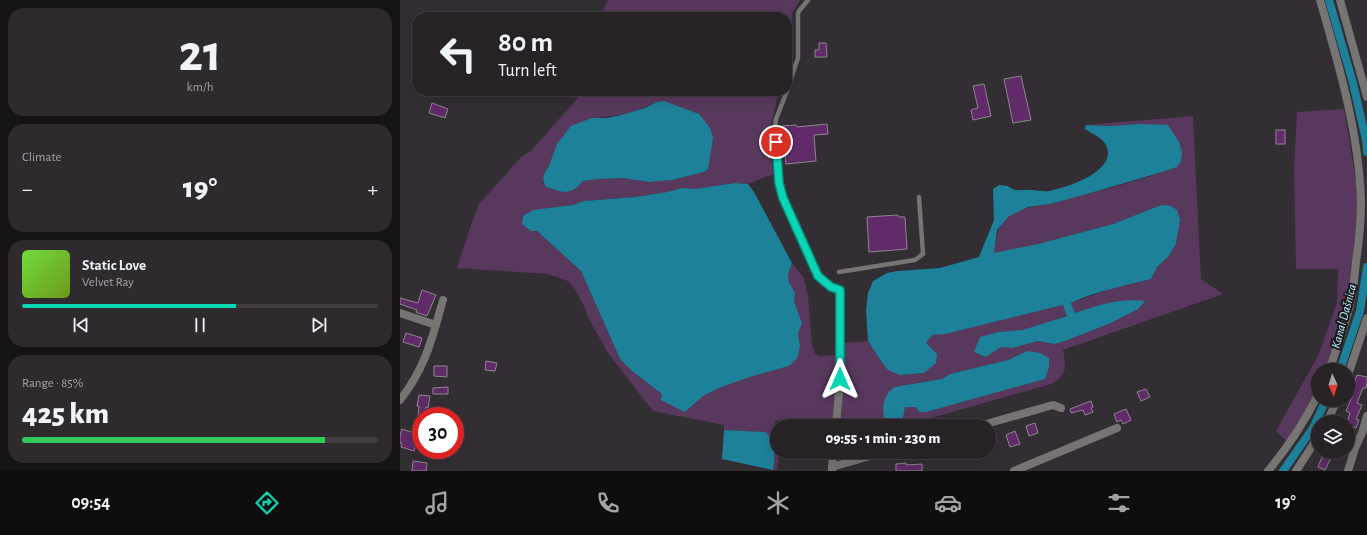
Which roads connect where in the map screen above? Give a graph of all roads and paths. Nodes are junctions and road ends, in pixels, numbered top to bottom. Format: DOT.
graph roads {
  1 [pos="808,0"];
  2 [pos="1320,0"];
  3 [pos="1340,0"];
  4 [pos="792,76"];
  5 [pos="785,96"];
  6 [pos="1367,97"];
  7 [pos="919,197"];
  8 [pos="839,272"];
  9 [pos="840,290"];
  10 [pos="443,300"];
  11 [pos="400,313"];
  12 [pos="1366,324"];
  13 [pos="436,325"];
  14 [pos="1331,363"];
  15 [pos="1352,363"];
  16 [pos="400,400"];
  17 [pos="1312,407"];
  18 [pos="1061,408"];
  19 [pos="1367,416"];
  20 [pos="837,419"];
  21 [pos="996,421"];
  22 [pos="1117,428"];
  23 [pos="1311,448"];
  24 [pos="833,459"];
  25 [pos="863,459"];
  26 [pos="832,469"];
  27 [pos="1014,471"];
  28 [pos="1268,471"];
  29 [pos="1296,471"];
  30 [pos="1348,471"];
  1 -- 4 [label="lane"];
  2 -- 14 [label="street"];
  3 -- 6 [label="street"];
  5 -- 9 [label="lane"];
  7 -- 8 [label="lane"];
  9 -- 20 [label="street"];
  10 -- 13 [label="street"];
  11 -- 13 [label="street"];
  12 -- 15 [label="street"];
  13 -- 16 [label="street"];
  17 -- 28 [label="street"];
  18 -- 21 [label="street"];
  19 -- 30 [label="street"];
  22 -- 27 [label="street"];
  23 -- 29 [label="street"];
  24 -- 26 [label="street"];
  25 -- 26 [label="street"];
}
